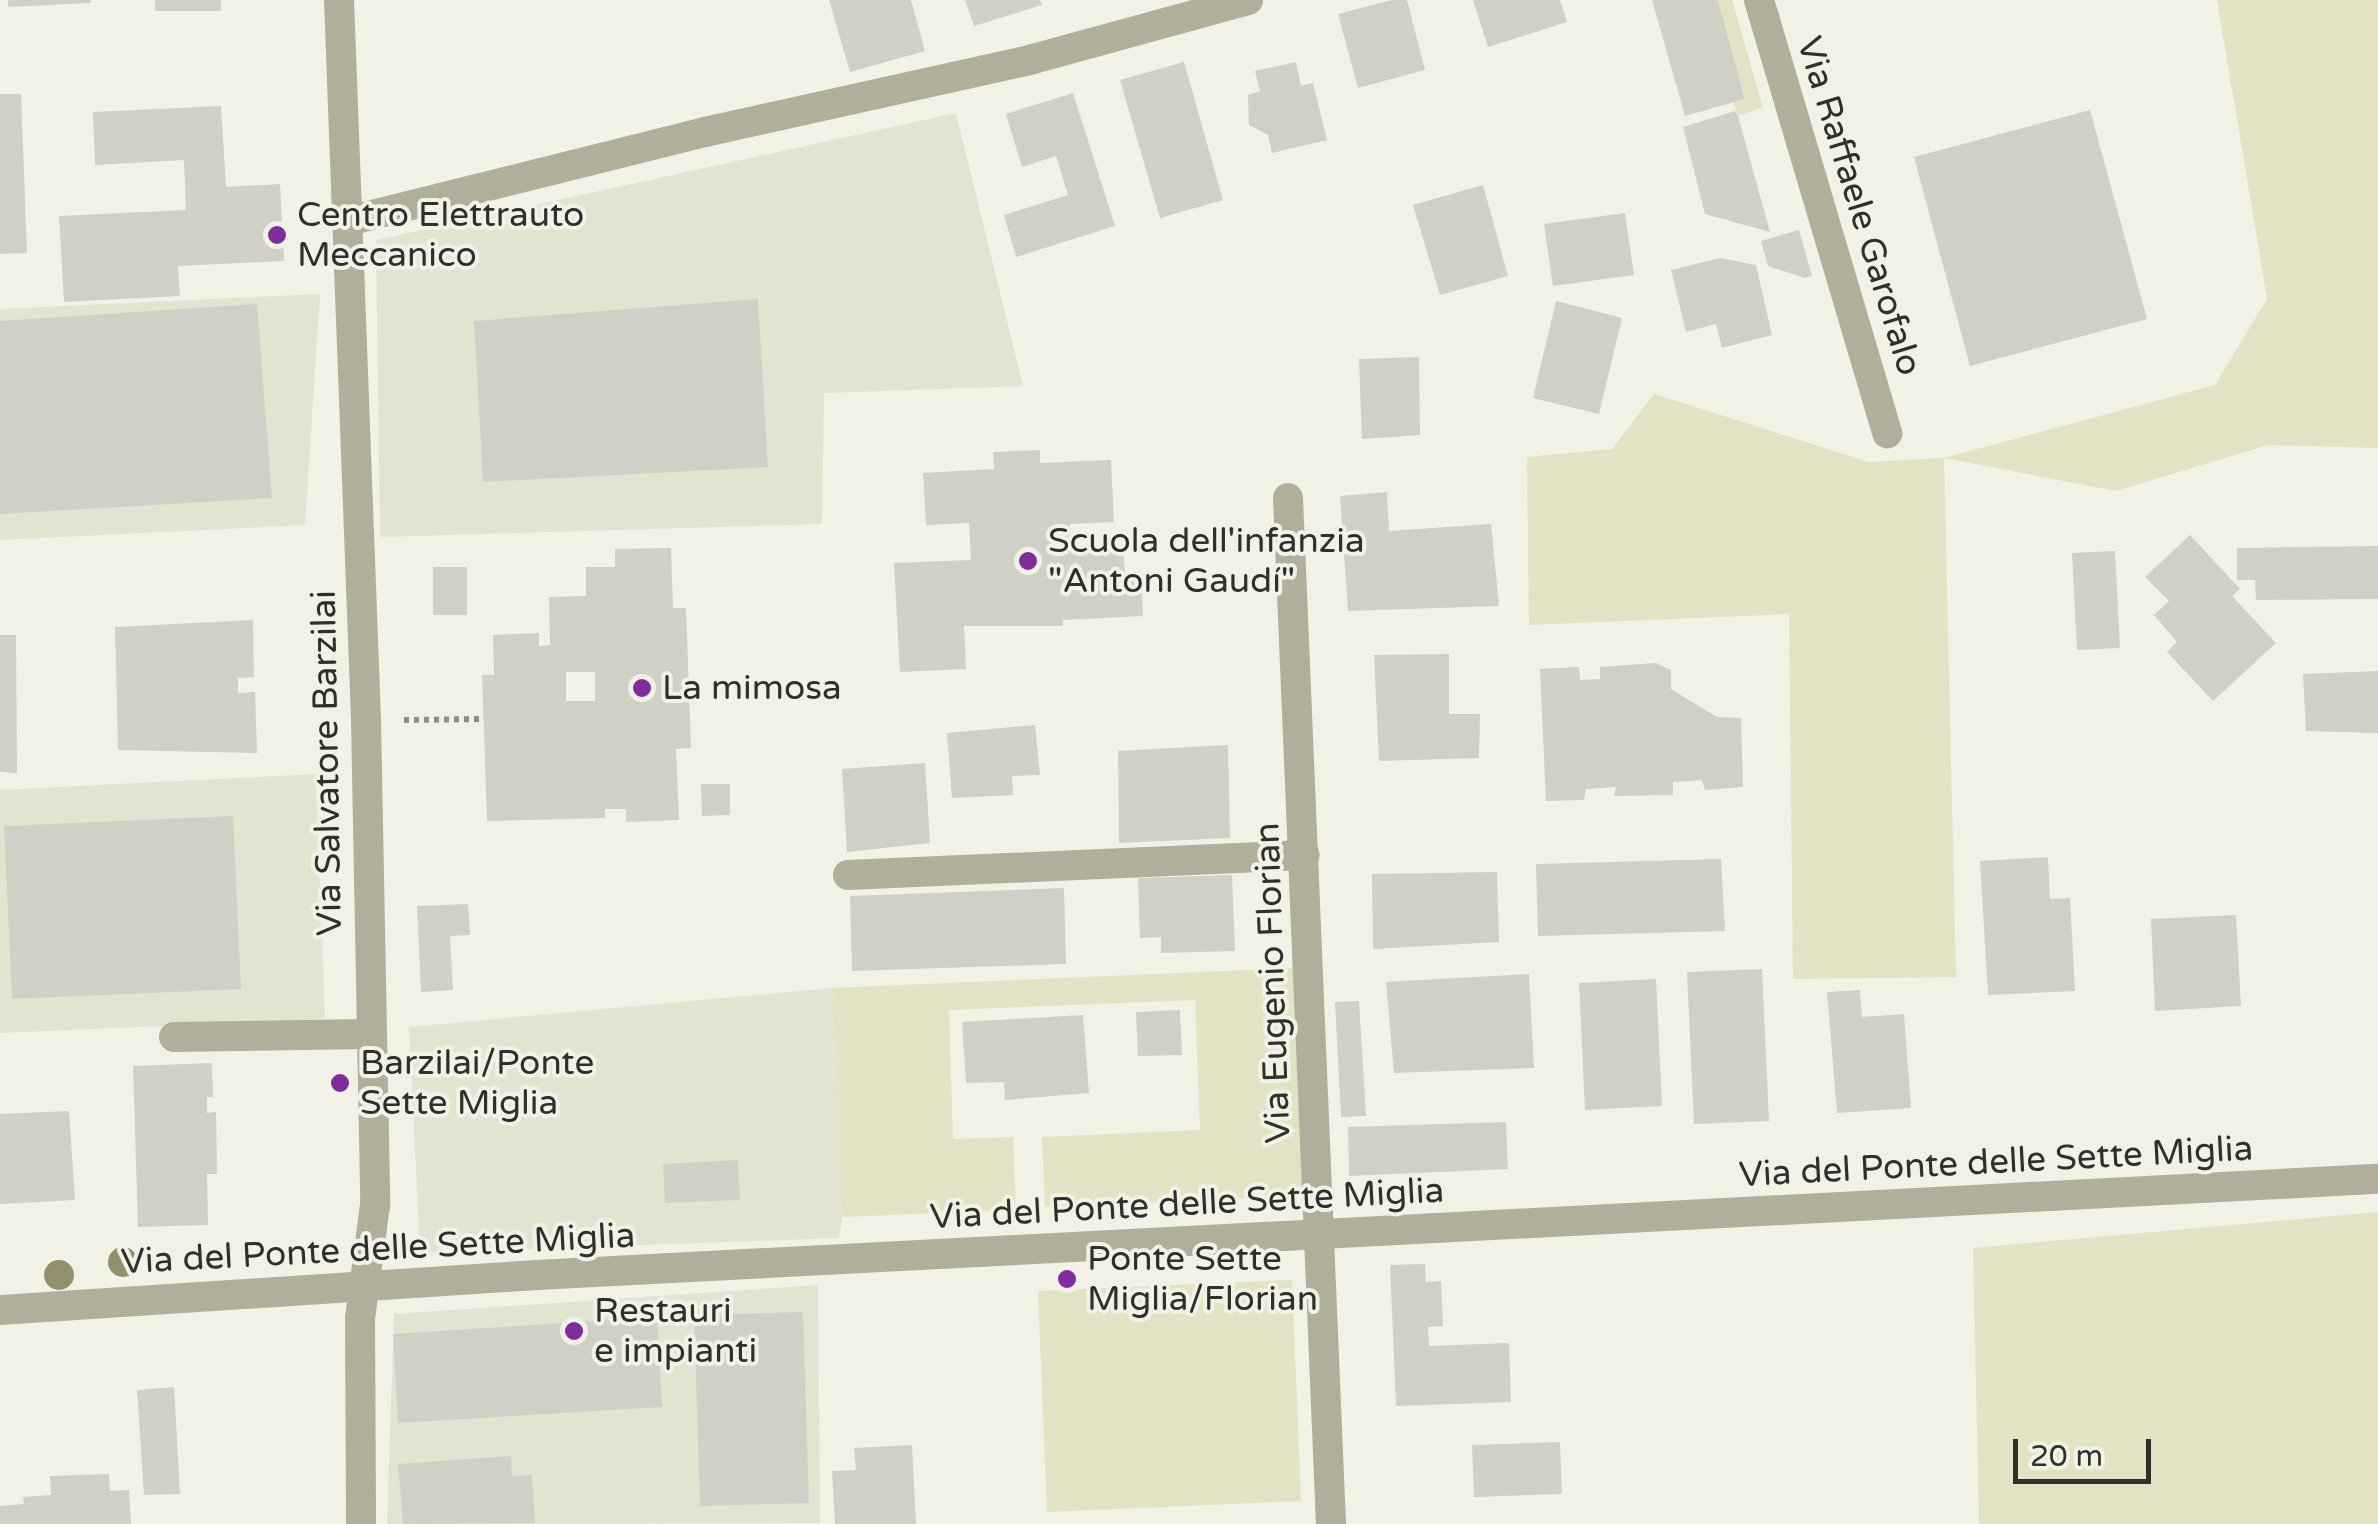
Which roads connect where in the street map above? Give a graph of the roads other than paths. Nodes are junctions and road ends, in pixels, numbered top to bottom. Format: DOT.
graph roads {
  1 [pos="339,0"];
  2 [pos="1248,0"];
  3 [pos="1758,0"];
  4 [pos="348,221"];
  5 [pos="1887,433"];
  6 [pos="1288,498"];
  7 [pos="1305,855"];
  8 [pos="848,875"];
  9 [pos="369,1034"];
  10 [pos="174,1037"];
  11 [pos="2378,1179"];
  12 [pos="1320,1235"];
  13 [pos="363,1286"];
  14 [pos="0,1310"];
  15 [pos="361,1524"];
  16 [pos="1331,1524"];
  1 -- 4 [label="street, Via Salvatore Barzilai"];
  2 -- 4 [label="street"];
  3 -- 5 [label="street, Via Raffaele Garofalo"];
  4 -- 9 [label="street, Via Salvatore Barzilai"];
  6 -- 7 [label="street, Via Eugenio Florian"];
  7 -- 8 [label="street"];
  7 -- 12 [label="street, Via Eugenio Florian"];
  9 -- 10 [label="street"];
  9 -- 13 [label="street, Via Salvatore Barzilai"];
  11 -- 12 [label="street, Via del Ponte delle Sette Miglia"];
  12 -- 13 [label="street, Via del Ponte delle Sette Miglia"];
  12 -- 16 [label="street, Via Eugenio Florian"];
  13 -- 14 [label="street, Via del Ponte delle Sette Miglia"];
  13 -- 15 [label="street, Via Salvatore Barzilai"];
}
